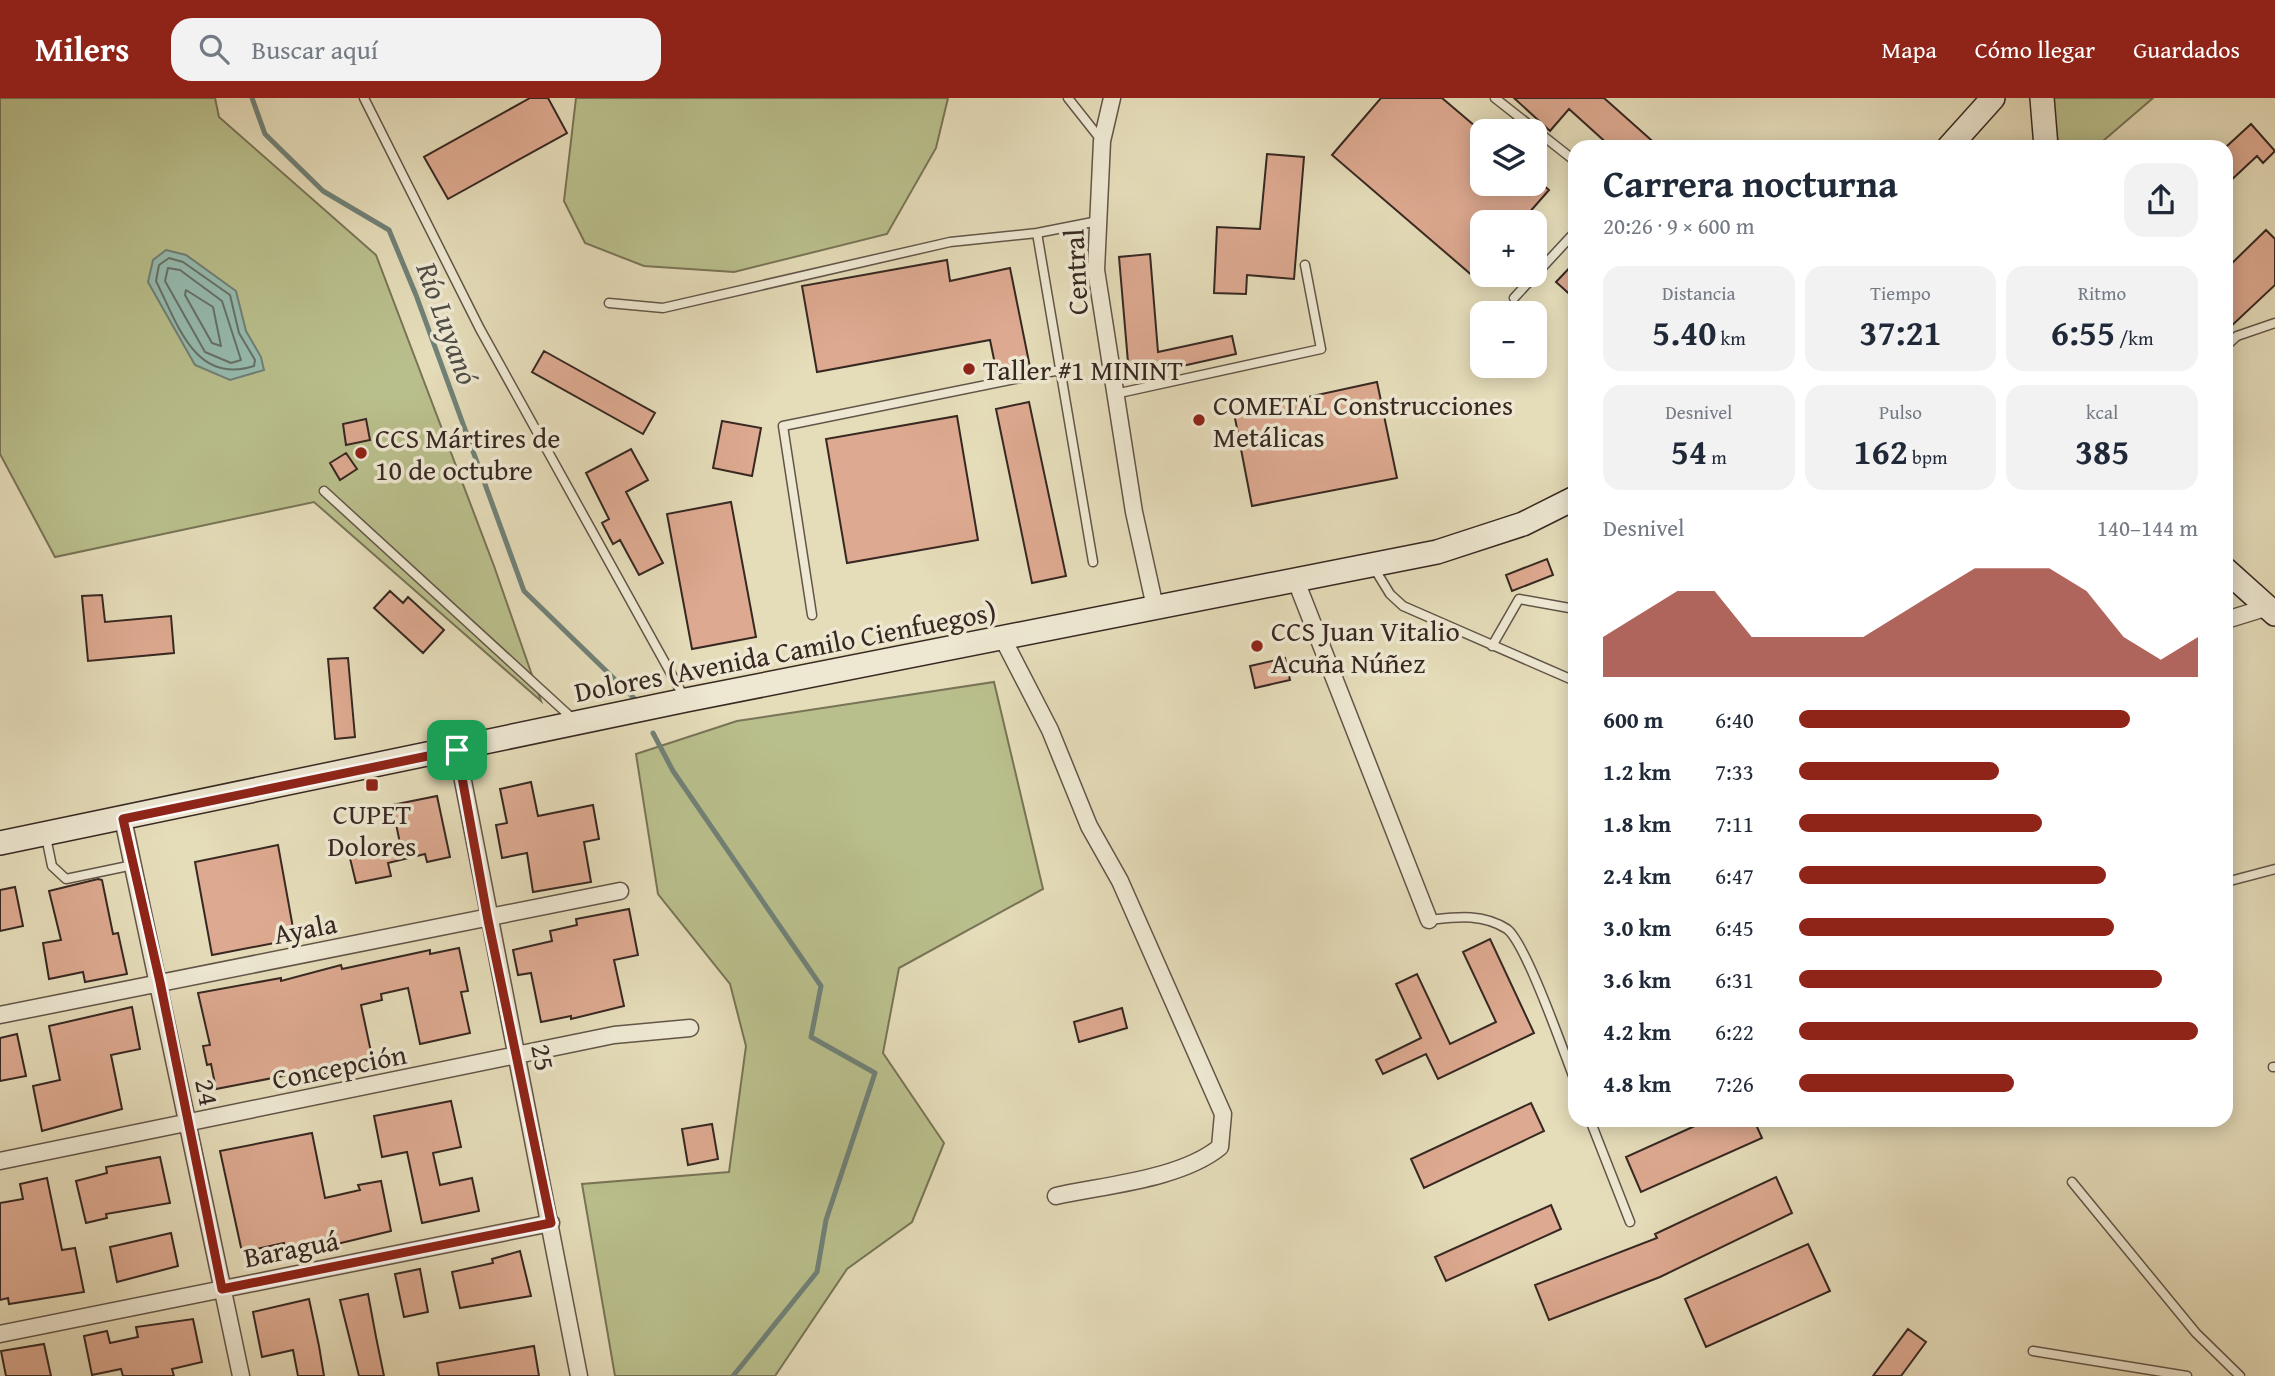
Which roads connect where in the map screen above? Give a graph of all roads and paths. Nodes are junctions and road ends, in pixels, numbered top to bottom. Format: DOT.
graph roads {
  1 [pos="364,98"];
  2 [pos="1068,98"];
  3 [pos="1112,98"];
  4 [pos="1495,98"];
  5 [pos="1993,98"];
  6 [pos="2042,98"];
  7 [pos="1955,140"];
  8 [pos="2045,140"];
  9 [pos="1102,141"];
  10 [pos="1568,155"];
  11 [pos="1098,221"];
  12 [pos="1037,233"];
  13 [pos="1568,240"];
  14 [pos="1305,265"];
  15 [pos="1514,298"];
  16 [pos="609,303"];
  17 [pos="2275,323"];
  18 [pos="2233,340"];
  19 [pos="1060,370"];
  20 [pos="1115,394"];
  21 [pos="324,491"];
  22 [pos="1568,502"];
  23 [pos="1093,562"];
  24 [pos="1373,565"];
  25 [pos="2233,576"];
  26 [pos="1296,581"];
  27 [pos="1155,607"];
  28 [pos="1568,608"];
  29 [pos="2272,610"];
  30 [pos="812,615"];
  31 [pos="2233,618"];
  32 [pos="1002,637"];
  33 [pos="1492,646"];
  34 [pos="1568,678"];
  35 [pos="686,700"];
  36 [pos="577,723"];
  37 [pos="457,750"];
  38 [pos="123,819"];
  39 [pos="46,834"];
  40 [pos="0,843"];
  41 [pos="133,865"];
  42 [pos="2275,869"];
  43 [pos="2233,880"];
  44 [pos="620,891"];
  45 [pos="488,920"];
  46 [pos="1429,920"];
  47 [pos="160,982"];
  48 [pos="0,1015"];
  49 [pos="690,1028"];
  50 [pos="517,1057"];
  51 [pos="1568,1063"];
  52 [pos="188,1124"];
  53 [pos="1593,1127"];
  54 [pos="0,1161"];
  55 [pos="2071,1182"];
  56 [pos="1056,1196"];
  57 [pos="1630,1222"];
  58 [pos="551,1223"];
  59 [pos="222,1289"];
  60 [pos="0,1334"];
  61 [pos="2033,1351"];
  62 [pos="241,1376"];
  63 [pos="579,1376"];
  64 [pos="2187,1376"];
  65 [pos="2240,1376"];
  1 -- 35 [label="lane"];
  2 -- 9 [label="lane"];
  3 -- 9 [label="street, Central"];
  4 -- 10 [label="lane"];
  5 -- 7 [label="main road"];
  6 -- 8 [label="main road"];
  9 -- 11 [label="street, Central"];
  11 -- 12 [label="lane"];
  11 -- 20 [label="street, Central"];
  12 -- 16 [label="lane"];
  12 -- 19 [label="lane"];
  13 -- 15 [label="lane"];
  14 -- 20 [label="lane"];
  17 -- 18 [label="lane"];
  19 -- 23 [label="lane"];
  19 -- 30 [label="lane"];
  20 -- 27 [label="street, Central"];
  21 -- 36 [label="lane"];
  22 -- 24 [label="main road, Dolores (Avenida Camilo Cienfuegos)"];
  24 -- 26 [label="main road, Dolores (Avenida Camilo Cienfuegos)"];
  24 -- 33 [label="lane"];
  25 -- 29 [label="main road"];
  26 -- 27 [label="main road, Dolores (Avenida Camilo Cienfuegos)"];
  26 -- 46 [label="street"];
  27 -- 32 [label="main road, Dolores (Avenida Camilo Cienfuegos)"];
  28 -- 33 [label="lane"];
  29 -- 31 [label="street"];
  32 -- 35 [label="main road, Dolores (Avenida Camilo Cienfuegos)"];
  32 -- 56 [label="street"];
  33 -- 34 [label="lane"];
  35 -- 36 [label="main road, Dolores (Avenida Camilo Cienfuegos)"];
  36 -- 37 [label="main road, Dolores (Avenida Camilo Cienfuegos)"];
  37 -- 38 [label="main road, Dolores (Avenida Camilo Cienfuegos)"];
  37 -- 45 [label="street, 25"];
  38 -- 39 [label="main road, Dolores (Avenida Camilo Cienfuegos)"];
  38 -- 41 [label="street, 24"];
  39 -- 40 [label="main road, Dolores (Avenida Camilo Cienfuegos)"];
  39 -- 41 [label="lane"];
  41 -- 47 [label="street, 24"];
  42 -- 43 [label="lane"];
  44 -- 45 [label="street, Ayala"];
  45 -- 47 [label="street, Ayala"];
  45 -- 50 [label="street, 25"];
  46 -- 51 [label="lane"];
  47 -- 48 [label="street, Ayala"];
  47 -- 52 [label="street, 24"];
  49 -- 50 [label="street, Concepción"];
  50 -- 52 [label="street, Concepción"];
  50 -- 58 [label="street, 25"];
  52 -- 54 [label="street, Concepción"];
  52 -- 59 [label="street, 24"];
  53 -- 57 [label="lane"];
  55 -- 65 [label="lane"];
  58 -- 59 [label="street, Baraguá"];
  58 -- 63 [label="street, 25"];
  59 -- 60 [label="street, Baraguá"];
  59 -- 62 [label="street, 24"];
  61 -- 64 [label="lane"];
}
